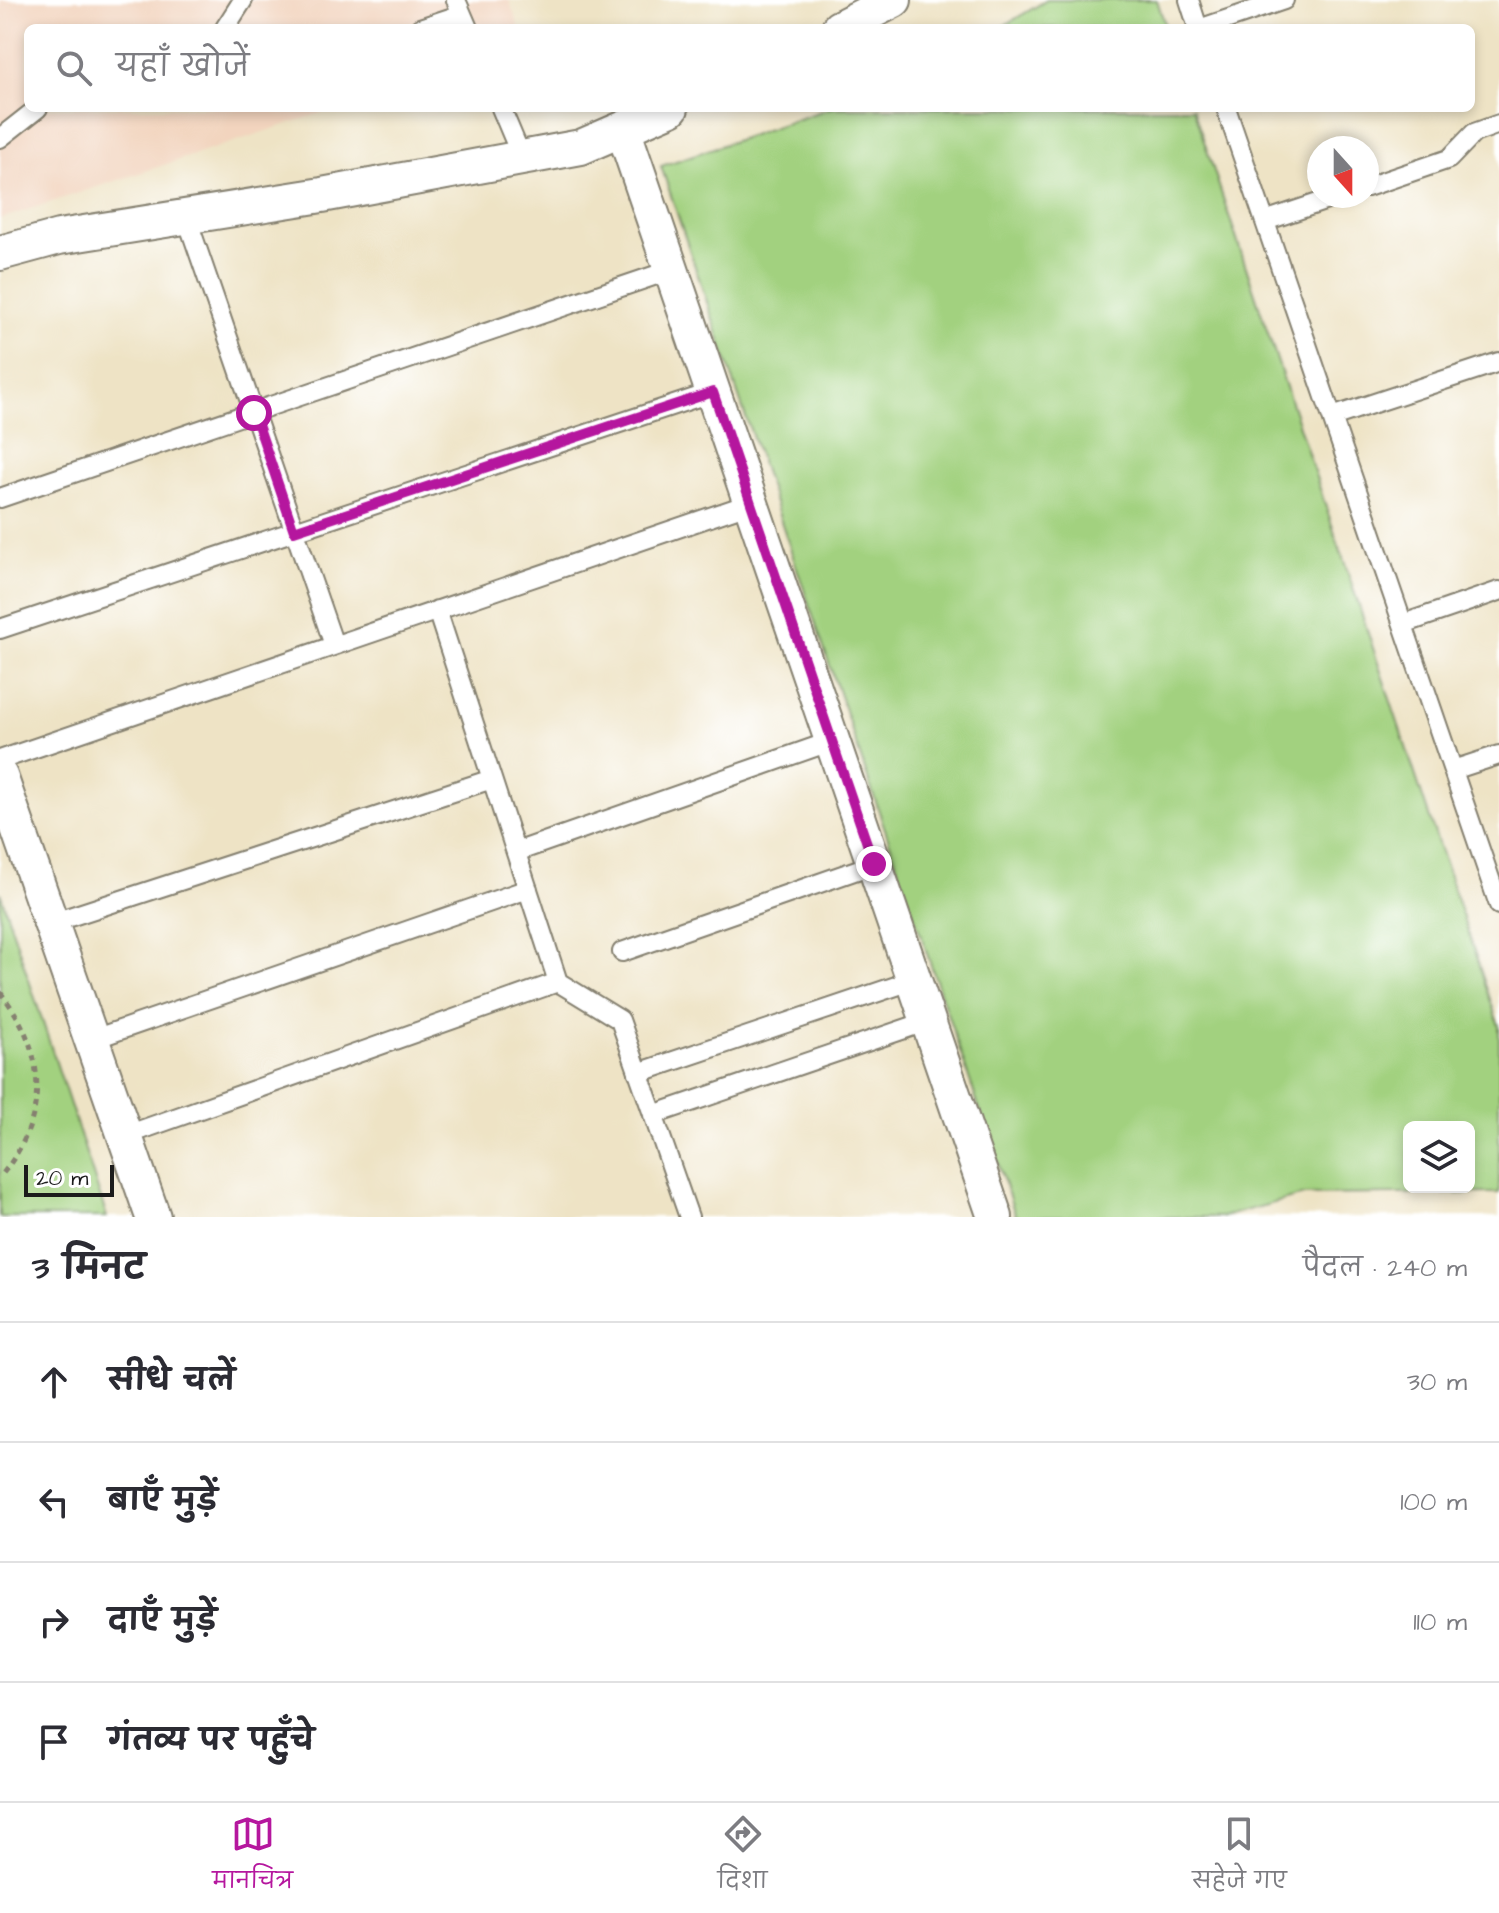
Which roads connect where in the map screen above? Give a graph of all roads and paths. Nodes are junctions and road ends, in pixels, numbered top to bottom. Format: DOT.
graph roads {
  1 [pos="243,0"];
  2 [pos="894,0"];
  3 [pos="1189,0"];
  4 [pos="1284,0"];
  5 [pos="462,14"];
  6 [pos="228,24"];
  7 [pos="432,24"];
  8 [pos="847,24"];
  9 [pos="1198,24"];
  10 [pos="1212,24"];
  11 [pos="33,112"];
  12 [pos="503,112"];
  13 [pos="662,112"];
  14 [pos="1227,112"];
  15 [pos="1499,124"];
  16 [pos="623,129"];
  17 [pos="0,138"];
  18 [pos="522,158"];
  19 [pos="1379,183"];
  20 [pos="1307,207"];
  21 [pos="186,216"];
  22 [pos="1265,221"];
  23 [pos="0,253"];
  24 [pos="671,270"];
  25 [pos="1499,362"];
  26 [pos="713,392"];
  27 [pos="254,413"];
  28 [pos="1332,417"];
  29 [pos="0,498"];
  30 [pos="751,503"];
  31 [pos="294,531"];
  32 [pos="1499,591"];
  33 [pos="437,610"];
  34 [pos="1403,624"];
  35 [pos="0,629"];
  36 [pos="334,645"];
  37 [pos="832,741"];
  38 [pos="1499,755"];
  39 [pos="0,760"];
  40 [pos="1453,770"];
  41 [pos="0,776"];
  42 [pos="492,779"];
  43 [pos="516,852"];
  44 [pos="874,864"];
  45 [pos="528,889"];
  46 [pos="1499,905"];
  47 [pos="51,923"];
  48 [pos="622,952"];
  49 [pos="914,980"];
  50 [pos="558,982"];
  51 [pos="0,992"];
  52 [pos="928,1021"];
  53 [pos="91,1040"];
  54 [pos="638,1073"];
  55 [pos="653,1115"];
  56 [pos="124,1136"];
  57 [pos="0,1177"];
  58 [pos="153,1217"];
  59 [pos="689,1217"];
  60 [pos="995,1217"];
  1 -- 6 [label="lane"];
  2 -- 8 [label="street"];
  3 -- 9 [label="lane"];
  4 -- 10 [label="lane"];
  5 -- 7 [label="lane"];
  11 -- 17 [label="lane"];
  12 -- 18 [label="lane"];
  13 -- 16 [label="street"];
  14 -- 22 [label="lane"];
  15 -- 19 [label="lane"];
  16 -- 18 [label="street"];
  16 -- 24 [label="street"];
  18 -- 21 [label="street"];
  20 -- 22 [label="lane"];
  21 -- 23 [label="street"];
  21 -- 27 [label="lane"];
  22 -- 28 [label="lane"];
  24 -- 26 [label="street"];
  24 -- 27 [label="lane"];
  25 -- 28 [label="lane"];
  26 -- 30 [label="street"];
  26 -- 31 [label="lane"];
  27 -- 29 [label="lane"];
  27 -- 31 [label="lane"];
  28 -- 34 [label="lane"];
  30 -- 33 [label="lane"];
  30 -- 37 [label="street"];
  31 -- 35 [label="lane"];
  31 -- 36 [label="lane"];
  32 -- 34 [label="lane"];
  33 -- 36 [label="lane"];
  33 -- 42 [label="lane"];
  34 -- 40 [label="lane"];
  36 -- 39 [label="lane"];
  37 -- 43 [label="lane"];
  37 -- 44 [label="street"];
  38 -- 40 [label="lane"];
  40 -- 46 [label="lane"];
  41 -- 47 [label="street"];
  42 -- 43 [label="lane"];
  42 -- 47 [label="lane"];
  43 -- 45 [label="lane"];
  44 -- 48 [label="lane"];
  44 -- 49 [label="street"];
  45 -- 50 [label="lane"];
  45 -- 53 [label="lane"];
  47 -- 53 [label="street"];
  49 -- 52 [label="street"];
  49 -- 54 [label="lane"];
  50 -- 54 [label="lane"];
  50 -- 56 [label="lane"];
  51 -- 57 [label="path"];
  52 -- 55 [label="lane"];
  52 -- 60 [label="street"];
  53 -- 56 [label="street"];
  54 -- 55 [label="lane"];
  55 -- 59 [label="lane"];
  56 -- 58 [label="street"];
}
